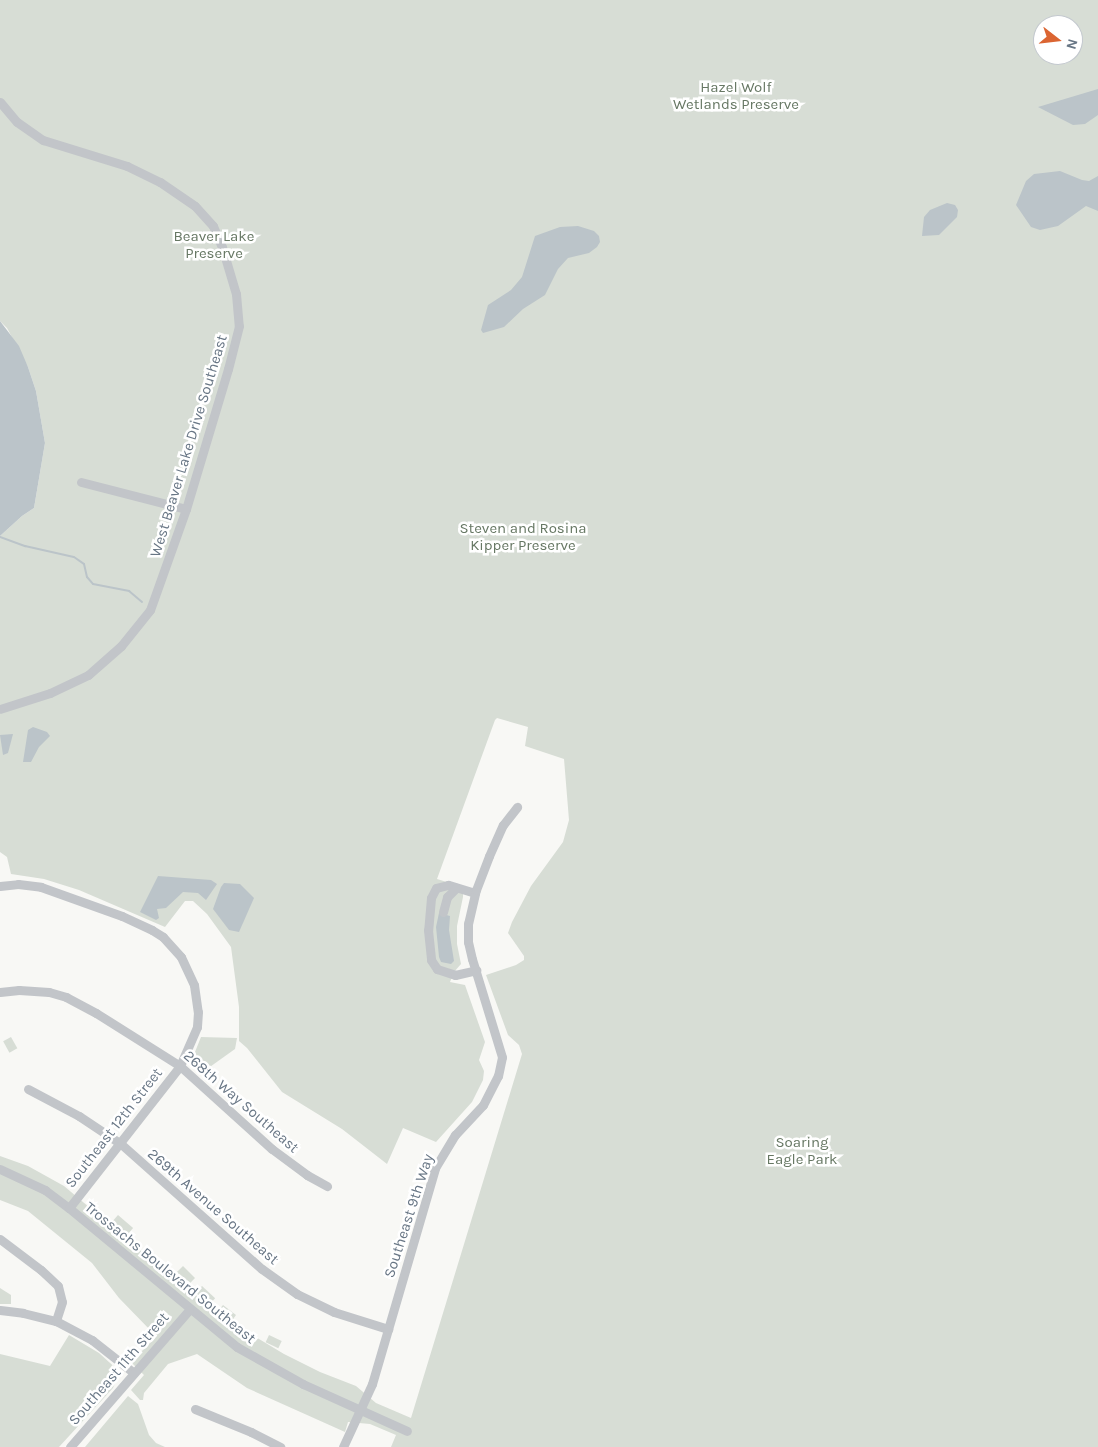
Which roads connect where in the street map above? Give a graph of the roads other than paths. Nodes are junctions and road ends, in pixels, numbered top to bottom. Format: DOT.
graph roads {
  1 [pos="0,102"];
  2 [pos="81,482"];
  3 [pos="186,509"];
  4 [pos="0,709"];
  5 [pos="516,807"];
  6 [pos="0,886"];
  7 [pos="456,888"];
  8 [pos="476,894"];
  9 [pos="443,912"];
  10 [pos="476,970"];
  11 [pos="0,992"];
  12 [pos="180,1066"];
  13 [pos="28,1088"];
  14 [pos="121,1144"];
  15 [pos="0,1169"];
  16 [pos="328,1186"];
  17 [pos="69,1208"];
  18 [pos="0,1238"];
  19 [pos="0,1310"];
  20 [pos="189,1310"];
  21 [pos="56,1321"];
  22 [pos="388,1329"];
  23 [pos="134,1373"];
  24 [pos="195,1409"];
  25 [pos="362,1410"];
  26 [pos="407,1431"];
  27 [pos="70,1447"];
  28 [pos="280,1447"];
  29 [pos="343,1447"];
  1 -- 3 [label="street, West Beaver Lake Drive Southeast"];
  2 -- 3 [label="street"];
  3 -- 4 [label="street, West Beaver Lake Drive Southeast"];
  5 -- 8 [label="street, Southeast 9th Way"];
  6 -- 12 [label="street, Southeast 12th Street"];
  7 -- 8 [label="street"];
  7 -- 9 [label="street"];
  7 -- 10 [label="street"];
  8 -- 10 [label="street, Southeast 9th Way"];
  10 -- 22 [label="street, Southeast 9th Way"];
  11 -- 12 [label="street, 268th Way Southeast"];
  12 -- 14 [label="street, Southeast 12th Street"];
  12 -- 16 [label="street, 268th Way Southeast"];
  13 -- 14 [label="street, 269th Avenue Southeast"];
  14 -- 17 [label="street, Southeast 12th Street"];
  14 -- 22 [label="street, 269th Avenue Southeast"];
  15 -- 17 [label="street, Trossachs Boulevard Southeast"];
  17 -- 20 [label="street, Trossachs Boulevard Southeast"];
  18 -- 21 [label="street"];
  19 -- 21 [label="street"];
  20 -- 23 [label="street, Southeast 11th Street"];
  20 -- 25 [label="street, Trossachs Boulevard Southeast"];
  21 -- 23 [label="street"];
  22 -- 25 [label="street, Southeast 9th Way"];
  23 -- 27 [label="street, Southeast 11th Street"];
  24 -- 28 [label="street"];
  25 -- 26 [label="street, Trossachs Boulevard Southeast"];
  25 -- 29 [label="street, Southeast 9th Way"];
}
